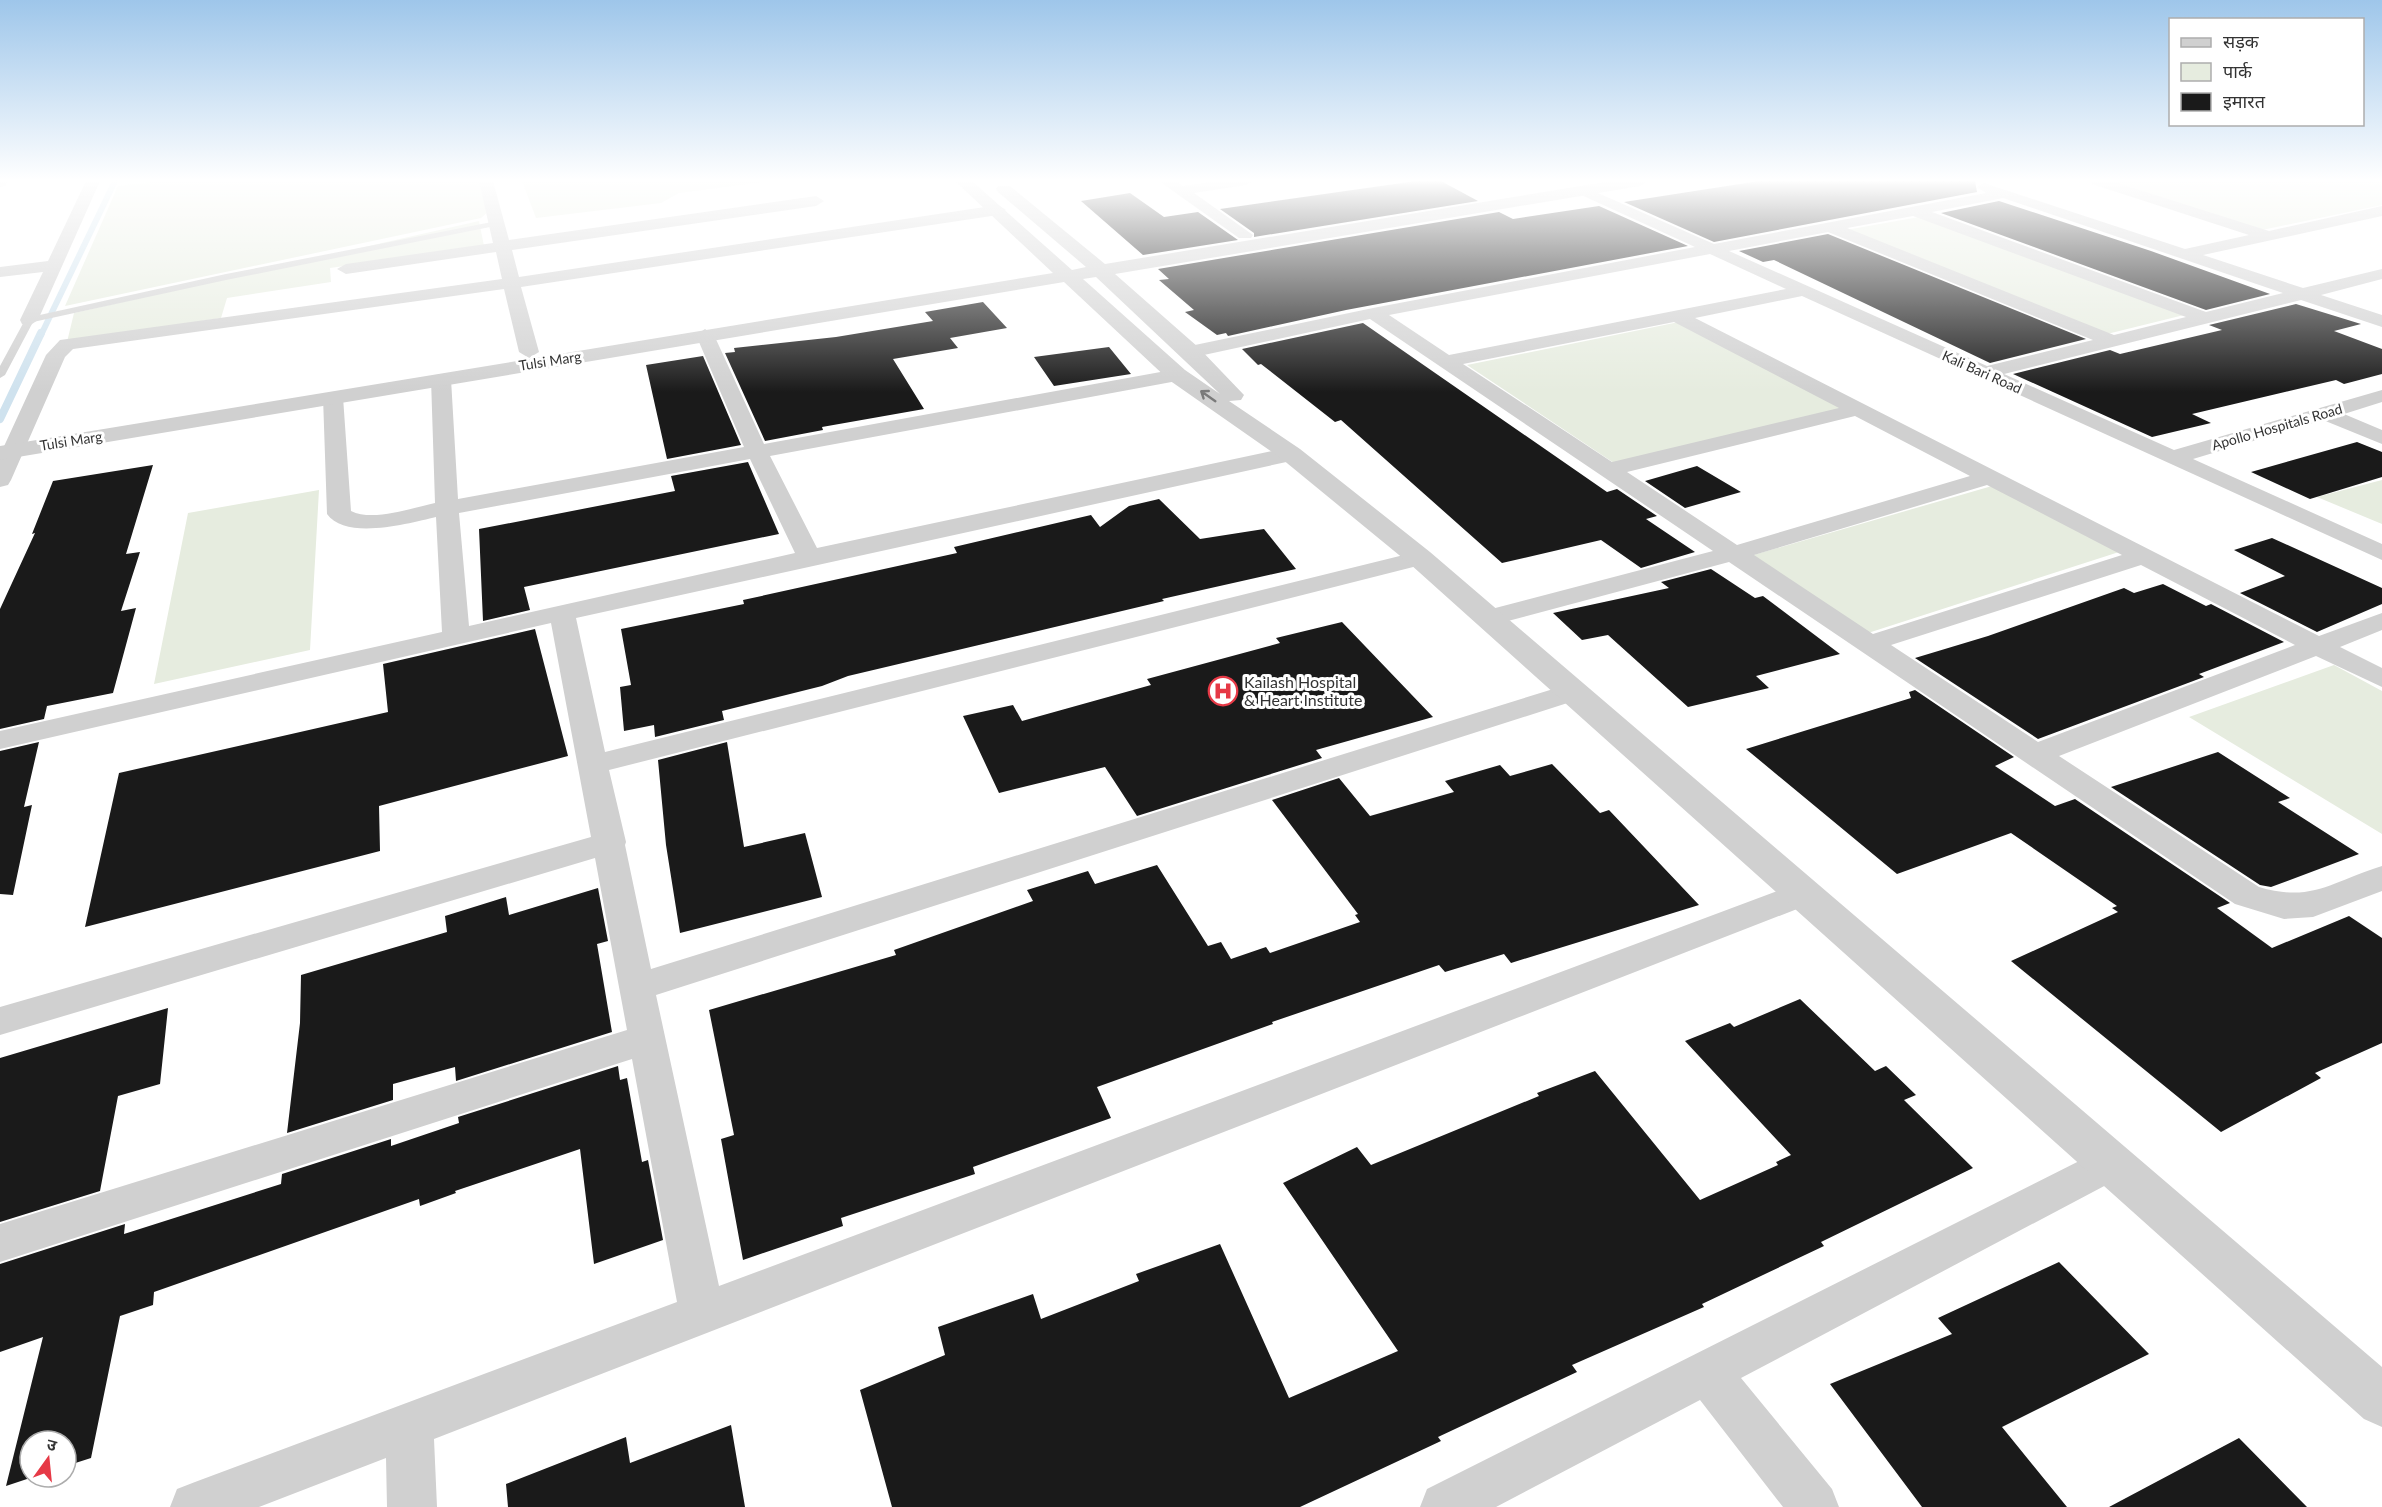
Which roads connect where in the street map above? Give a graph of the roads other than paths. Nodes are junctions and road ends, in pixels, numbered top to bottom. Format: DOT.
graph roads {
  1 [pos="62,251"];
  2 [pos="359,251"];
  3 [pos="473,251"];
  4 [pos="503,251"];
  5 [pos="730,251"];
  6 [pos="1041,251"];
  7 [pos="1078,251"];
  8 [pos="1163,251"];
  9 [pos="1178,251"];
  10 [pos="1701,251"];
  11 [pos="1718,251"];
  12 [pos="1890,251"];
  13 [pos="2024,251"];
  14 [pos="2176,251"];
  15 [pos="2196,251"];
  16 [pos="2184,254"];
  17 [pos="56,265"];
  18 [pos="1094,265"];
  19 [pos="346,270"];
  20 [pos="1061,270"];
  21 [pos="0,273"];
  22 [pos="2382,274"];
  23 [pos="512,283"];
  24 [pos="1803,291"];
  25 [pos="2302,294"];
  26 [pos="1140,309"];
  27 [pos="1373,313"];
  28 [pos="1109,314"];
  29 [pos="1677,316"];
  30 [pos="2205,318"];
  31 [pos="30,320"];
  32 [pos="2382,321"];
  33 [pos="705,335"];
  34 [pos="2112,341"];
  35 [pos="1191,352"];
  36 [pos="531,358"];
  37 [pos="1444,362"];
  38 [pos="1984,373"];
  39 [pos="0,375"];
  40 [pos="1177,375"];
  41 [pos="441,379"];
  42 [pos="2382,396"];
  43 [pos="333,398"];
  44 [pos="1859,409"];
  45 [pos="2325,413"];
  46 [pos="2382,438"];
  47 [pos="8,445"];
  48 [pos="756,450"];
  49 [pos="1291,454"];
  50 [pos="2172,458"];
  51 [pos="1607,470"];
  52 [pos="1989,477"];
  53 [pos="0,480"];
  54 [pos="447,508"];
  55 [pos="2382,553"];
  56 [pos="1732,554"];
  57 [pos="2144,556"];
  58 [pos="810,557"];
  59 [pos="1420,558"];
  60 [pos="562,613"];
  61 [pos="1489,618"];
  62 [pos="2382,621"];
  63 [pos="456,637"];
  64 [pos="1868,644"];
  65 [pos="2317,646"];
  66 [pos="2382,679"];
  67 [pos="1572,692"];
  68 [pos="0,740"];
  69 [pos="2033,754"];
  70 [pos="592,765"];
  71 [pos="610,842"];
  72 [pos="2382,878"];
  73 [pos="1803,894"];
  74 [pos="637,987"];
  75 [pos="0,1021"];
  76 [pos="648,1039"];
  77 [pos="2111,1163"];
  78 [pos="0,1243"];
  79 [pos="702,1314"];
  80 [pos="1707,1372"];
  81 [pos="2376,1386"];
  82 [pos="409,1425"];
  83 [pos="195,1507"];
  84 [pos="412,1507"];
  85 [pos="1445,1507"];
  86 [pos="1814,1507"];
  1 -- 17 [label="street"];
  2 -- 31 [label="lane"];
  3 -- 19 [label="street"];
  4 -- 23 [label="street"];
  5 -- 23 [label="street"];
  6 -- 20 [label="street"];
  7 -- 18 [label="street"];
  8 -- 18 [label="street"];
  9 -- 18 [label="street"];
  10 -- 27 [label="street"];
  11 -- 24 [label="street, Kali Bari Road"];
  12 -- 34 [label="street"];
  13 -- 30 [label="street"];
  14 -- 16 [label="street"];
  15 -- 16 [label="street"];
  16 -- 25 [label="street"];
  17 -- 21 [label="street"];
  17 -- 31 [label="street"];
  18 -- 20 [label="street, Tulsi Marg"];
  18 -- 26 [label="street"];
  20 -- 28 [label="street"];
  20 -- 33 [label="street, Tulsi Marg"];
  20 -- 36 [label="street, Tulsi Marg"];
  22 -- 25 [label="street"];
  23 -- 36 [label="street"];
  23 -- 47 [label="street"];
  24 -- 29 [label="street"];
  24 -- 38 [label="street, Kali Bari Road"];
  25 -- 30 [label="street"];
  25 -- 32 [label="street"];
  26 -- 28 [label="street"];
  26 -- 35 [label="street"];
  27 -- 35 [label="street"];
  27 -- 37 [label="street"];
  28 -- 40 [label="street"];
  29 -- 37 [label="street"];
  29 -- 44 [label="street"];
  30 -- 34 [label="street"];
  31 -- 39 [label="lane"];
  33 -- 36 [label="street, Tulsi Marg"];
  33 -- 48 [label="street"];
  34 -- 38 [label="street"];
  35 -- 49 [label="street"];
  36 -- 41 [label="street, Tulsi Marg"];
  36 -- 47 [label="street, Tulsi Marg"];
  37 -- 51 [label="street"];
  38 -- 50 [label="street, Kali Bari Road"];
  40 -- 48 [label="street"];
  49 -- 40 [label="street, one-way"];
  41 -- 43 [label="street, Tulsi Marg"];
  41 -- 54 [label="street"];
  42 -- 45 [label="street, Apollo Hospitals Road"];
  43 -- 47 [label="street, Tulsi Marg"];
  43 -- 54 [label="street"];
  44 -- 51 [label="street"];
  44 -- 52 [label="street"];
  45 -- 46 [label="street"];
  45 -- 50 [label="street, Apollo Hospitals Road"];
  47 -- 53 [label="street"];
  48 -- 54 [label="street"];
  48 -- 58 [label="street"];
  49 -- 58 [label="street"];
  49 -- 59 [label="street"];
  50 -- 55 [label="street, Kali Bari Road"];
  51 -- 56 [label="street"];
  52 -- 56 [label="street"];
  52 -- 57 [label="street"];
  54 -- 63 [label="street"];
  56 -- 61 [label="street"];
  56 -- 64 [label="street"];
  57 -- 64 [label="street"];
  57 -- 65 [label="street"];
  58 -- 60 [label="street"];
  59 -- 61 [label="street"];
  59 -- 70 [label="street"];
  60 -- 63 [label="street"];
  60 -- 70 [label="street"];
  61 -- 67 [label="street"];
  62 -- 65 [label="street"];
  63 -- 68 [label="street"];
  64 -- 69 [label="street"];
  65 -- 66 [label="street"];
  65 -- 69 [label="street"];
  67 -- 73 [label="street"];
  67 -- 74 [label="street"];
  69 -- 72 [label="street"];
  70 -- 71 [label="street"];
  71 -- 74 [label="street"];
  71 -- 75 [label="street"];
  73 -- 77 [label="street"];
  73 -- 79 [label="street"];
  74 -- 76 [label="street"];
  76 -- 78 [label="street"];
  76 -- 79 [label="street"];
  77 -- 80 [label="street"];
  77 -- 81 [label="street"];
  79 -- 82 [label="street"];
  80 -- 85 [label="street"];
  80 -- 86 [label="street"];
  82 -- 83 [label="street"];
  82 -- 84 [label="street"];
}
